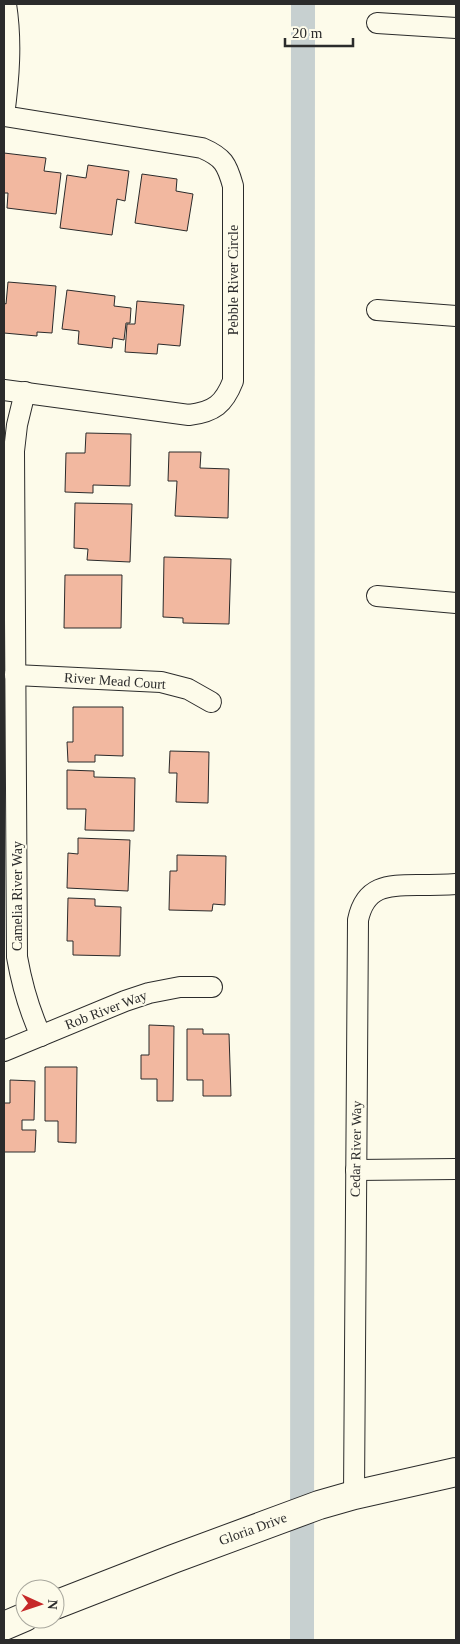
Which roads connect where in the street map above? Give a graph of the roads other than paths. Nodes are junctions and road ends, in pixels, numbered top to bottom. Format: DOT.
graph roads {
  1 [pos="6,4"];
  2 [pos="376,22"];
  3 [pos="456,28"];
  4 [pos="4,116"];
  5 [pos="377,310"];
  6 [pos="456,316"];
  7 [pos="4,390"];
  8 [pos="25,392"];
  9 [pos="377,596"];
  10 [pos="456,603"];
  11 [pos="15,675"];
  12 [pos="211,702"];
  13 [pos="456,884"];
  14 [pos="212,987"];
  15 [pos="40,1036"];
  16 [pos="4,1051"];
  17 [pos="456,1169"];
  18 [pos="356,1170"];
  19 [pos="456,1472"];
  20 [pos="354,1495"];
  21 [pos="65,1601"];
  1 -- 4 [label="street"];
  2 -- 3 [label="street"];
  4 -- 8 [label="street, Pebble River Circle"];
  5 -- 6 [label="street"];
  7 -- 8 [label="street, Pebble River Circle"];
  8 -- 11 [label="street, Camelia River Way"];
  9 -- 10 [label="street"];
  11 -- 12 [label="street, River Mead Court"];
  11 -- 15 [label="street, Camelia River Way"];
  13 -- 18 [label="street, Cedar River Way"];
  14 -- 15 [label="street, Rob River Way"];
  15 -- 16 [label="street, Rob River Way"];
  17 -- 18 [label="street"];
  18 -- 20 [label="street, Cedar River Way"];
  19 -- 20 [label="street, Gloria Drive"];
  20 -- 21 [label="street, Gloria Drive"];
}
